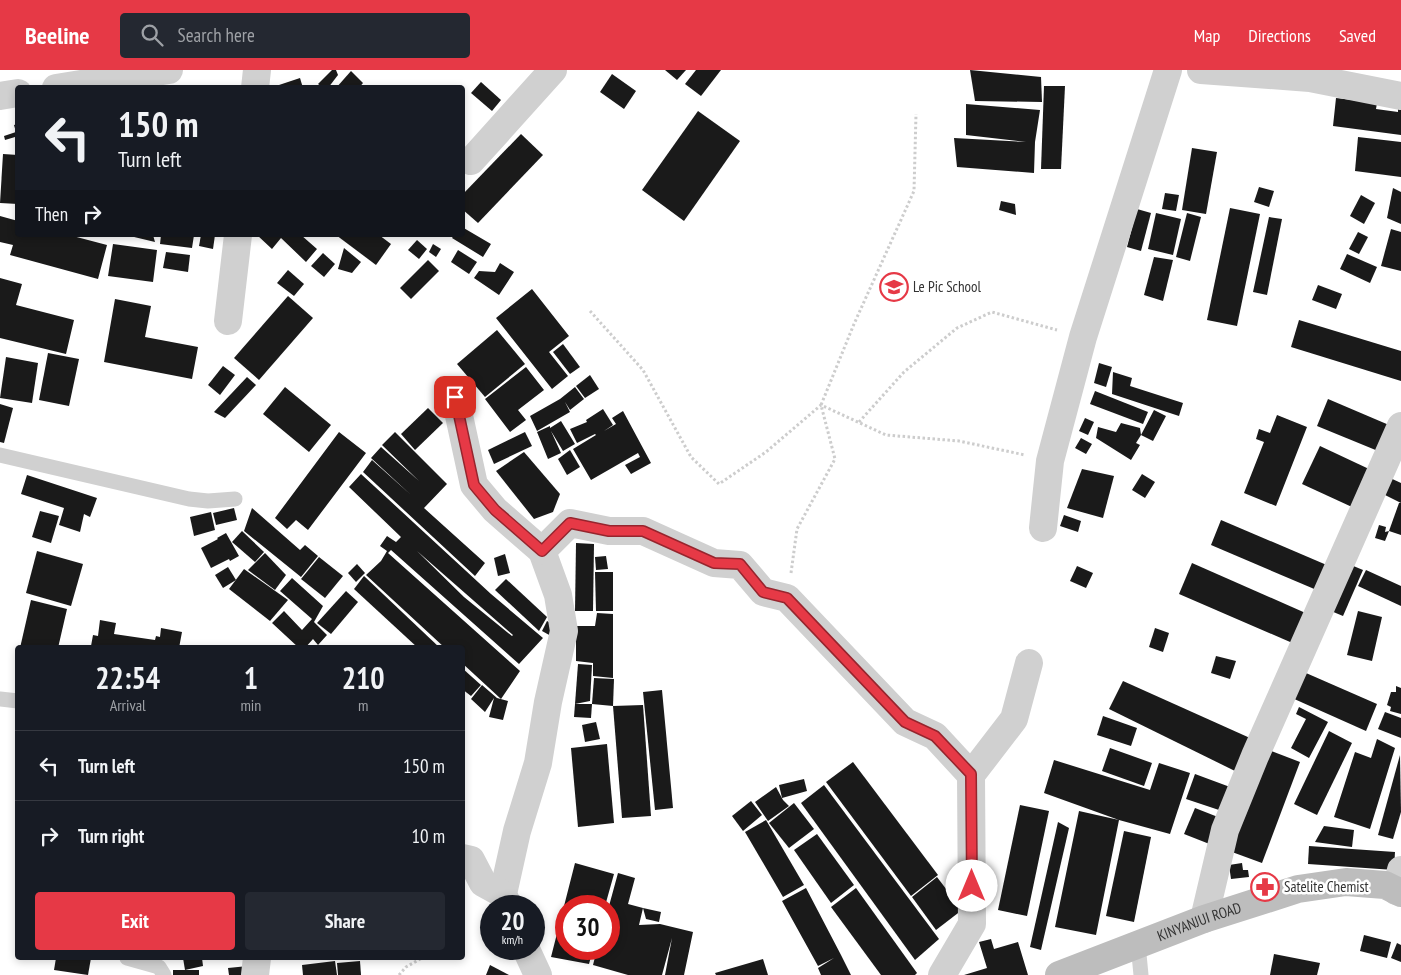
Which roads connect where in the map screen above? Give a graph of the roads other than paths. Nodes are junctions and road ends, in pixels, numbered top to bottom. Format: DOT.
graph roads {
  1 [pos="169,70"];
  2 [pos="257,70"];
  3 [pos="553,70"];
  4 [pos="1168,70"];
  5 [pos="1201,70"];
  6 [pos="1283,73"];
  7 [pos="75,85"];
  8 [pos="255,85"];
  9 [pos="15,94"];
  10 [pos="0,96"];
  11 [pos="1401,96"];
  12 [pos="471,161"];
  13 [pos="238,237"];
  14 [pos="228,322"];
  15 [pos="455,397"];
  16 [pos="1401,426"];
  17 [pos="0,455"];
  18 [pos="235,499"];
  19 [pos="1043,528"];
  20 [pos="542,551"];
  21 [pos="1029,663"];
  22 [pos="0,699"];
  23 [pos="15,701"];
  24 [pos="971,774"];
  25 [pos="465,859"];
  26 [pos="1399,885"];
  27 [pos="499,895"];
  28 [pos="507,895"];
  29 [pos="1204,919"];
  30 [pos="1138,944"];
  31 [pos="136,960"];
  32 [pos="257,960"];
  33 [pos="531,960"];
  34 [pos="164,975"];
  35 [pos="255,975"];
  36 [pos="538,975"];
  37 [pos="942,975"];
  38 [pos="1059,975"];
  39 [pos="1142,975"];
  1 -- 7 [label="street"];
  2 -- 8 [label="street"];
  3 -- 12 [label="street"];
  4 -- 19 [label="street"];
  5 -- 6 [label="street"];
  6 -- 11 [label="street"];
  9 -- 10 [label="street"];
  13 -- 14 [label="street"];
  15 -- 20 [label="street"];
  16 -- 29 [label="street"];
  17 -- 18 [label="lane"];
  20 -- 24 [label="street"];
  20 -- 28 [label="street"];
  21 -- 24 [label="street"];
  22 -- 23 [label="lane"];
  24 -- 37 [label="street"];
  25 -- 27 [label="street"];
  26 -- 29 [label="main road, KINYANJUI ROAD"];
  29 -- 30 [label="main road, KINYANJUI ROAD"];
  30 -- 38 [label="main road, KINYANJUI ROAD"];
  30 -- 39 [label="lane"];
  31 -- 34 [label="lane"];
  32 -- 35 [label="street"];
  33 -- 36 [label="street"];
}
